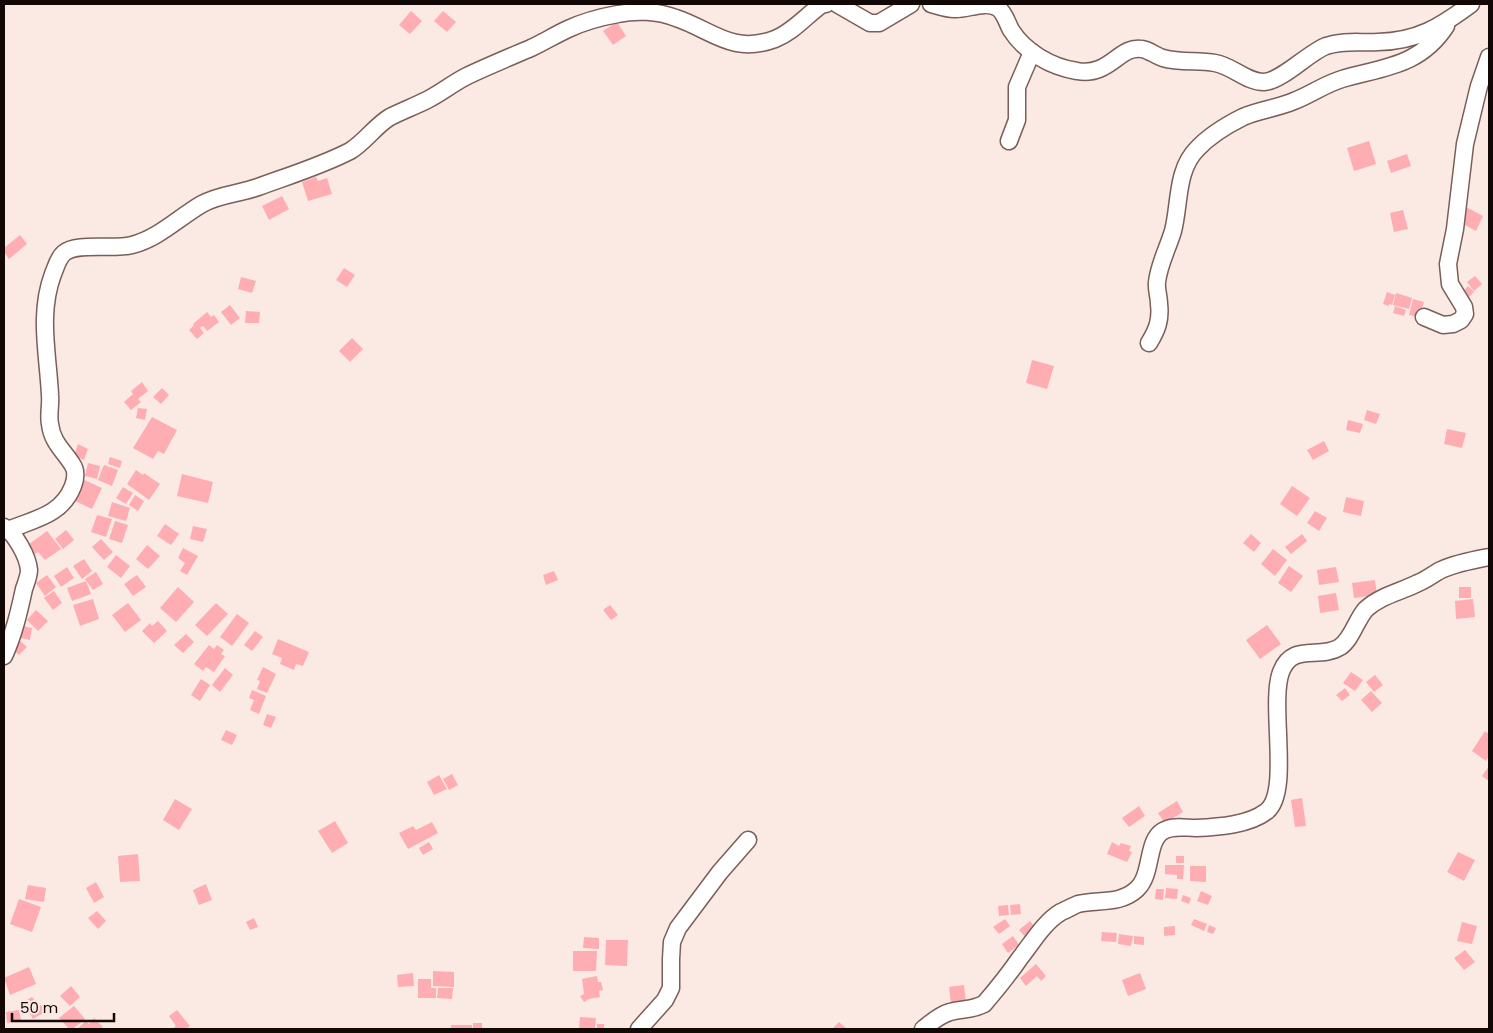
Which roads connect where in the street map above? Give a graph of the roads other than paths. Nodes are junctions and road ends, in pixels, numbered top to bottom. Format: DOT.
graph roads {
  1 [pos="826,4"];
  2 [pos="837,4"];
  3 [pos="911,4"];
  4 [pos="932,4"];
  5 [pos="1471,4"];
  6 [pos="1450,19"];
  7 [pos="1032,52"];
  8 [pos="1489,57"];
  9 [pos="1009,141"];
  10 [pos="1424,317"];
  11 [pos="1149,343"];
  12 [pos="6,528"];
  13 [pos="1489,557"];
  14 [pos="4,656"];
  15 [pos="748,840"];
  16 [pos="639,1029"];
  17 [pos="923,1029"];
  1 -- 12 [label="street"];
  2 -- 3 [label="street"];
  4 -- 7 [label="street"];
  5 -- 6 [label="street"];
  6 -- 7 [label="street"];
  6 -- 11 [label="street"];
  7 -- 9 [label="street"];
  8 -- 10 [label="street"];
  12 -- 14 [label="street"];
  13 -- 17 [label="street"];
  15 -- 16 [label="street"];
}
